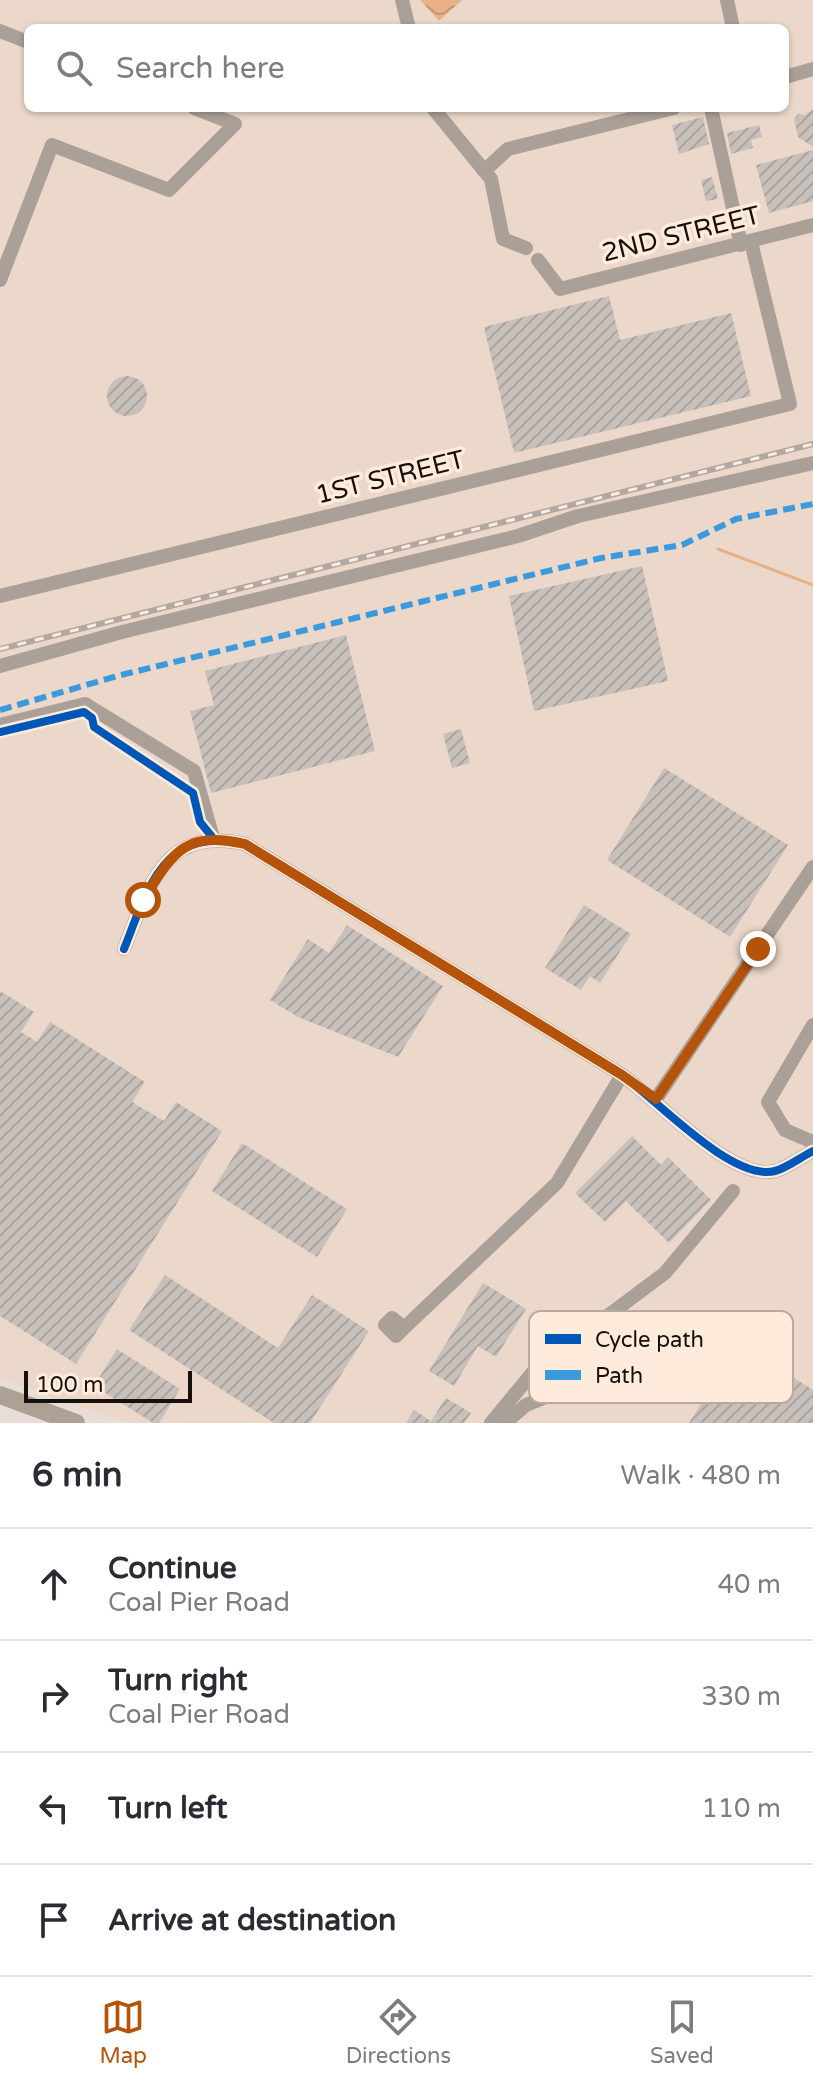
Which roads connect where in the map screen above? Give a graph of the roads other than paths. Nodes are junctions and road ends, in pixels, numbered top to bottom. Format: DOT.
graph roads {
  1 [pos="402,0"];
  2 [pos="727,0"];
  3 [pos="408,24"];
  4 [pos="732,24"];
  5 [pos="0,31"];
  6 [pos="24,40"];
  7 [pos="813,69"];
  8 [pos="789,76"];
  9 [pos="204,112"];
  10 [pos="436,112"];
  11 [pos="658,112"];
  12 [pos="712,112"];
  13 [pos="484,171"];
  14 [pos="813,225"];
  15 [pos="746,244"];
  16 [pos="526,248"];
  17 [pos="538,260"];
  18 [pos="0,280"];
  19 [pos="813,463"];
  20 [pos="0,596"];
  21 [pos="0,666"];
  22 [pos="0,725"];
  23 [pos="213,838"];
  24 [pos="813,867"];
  25 [pos="124,949"];
  26 [pos="813,1025"];
  27 [pos="622,1075"];
  28 [pos="656,1099"];
  29 [pos="813,1142"];
  30 [pos="813,1151"];
  31 [pos="733,1191"];
  32 [pos="614,1311"];
  33 [pos="404,1328"];
  34 [pos="529,1377"];
  35 [pos="0,1395"];
  36 [pos="531,1403"];
  37 [pos="76,1423"];
  38 [pos="491,1423"];
  39 [pos="505,1423"];
  1 -- 3 [label="street"];
  2 -- 4 [label="street"];
  5 -- 6 [label="street"];
  7 -- 8 [label="street"];
  9 -- 18 [label="street"];
  10 -- 13 [label="street"];
  11 -- 13 [label="street"];
  12 -- 15 [label="street"];
  13 -- 16 [label="street"];
  14 -- 15 [label="street, 2ND STREET"];
  15 -- 17 [label="street, 2ND STREET"];
  15 -- 20 [label="street, 1ST STREET"];
  19 -- 21 [label="street"];
  22 -- 23 [label="street"];
  23 -- 25 [label="street"];
  23 -- 27 [label="street"];
  24 -- 28 [label="street"];
  26 -- 29 [label="street"];
  27 -- 28 [label="street"];
  27 -- 33 [label="street"];
  28 -- 30 [label="street"];
  31 -- 32 [label="street"];
  34 -- 38 [label="street"];
  35 -- 37 [label="main road"];
  36 -- 39 [label="street"];
}
